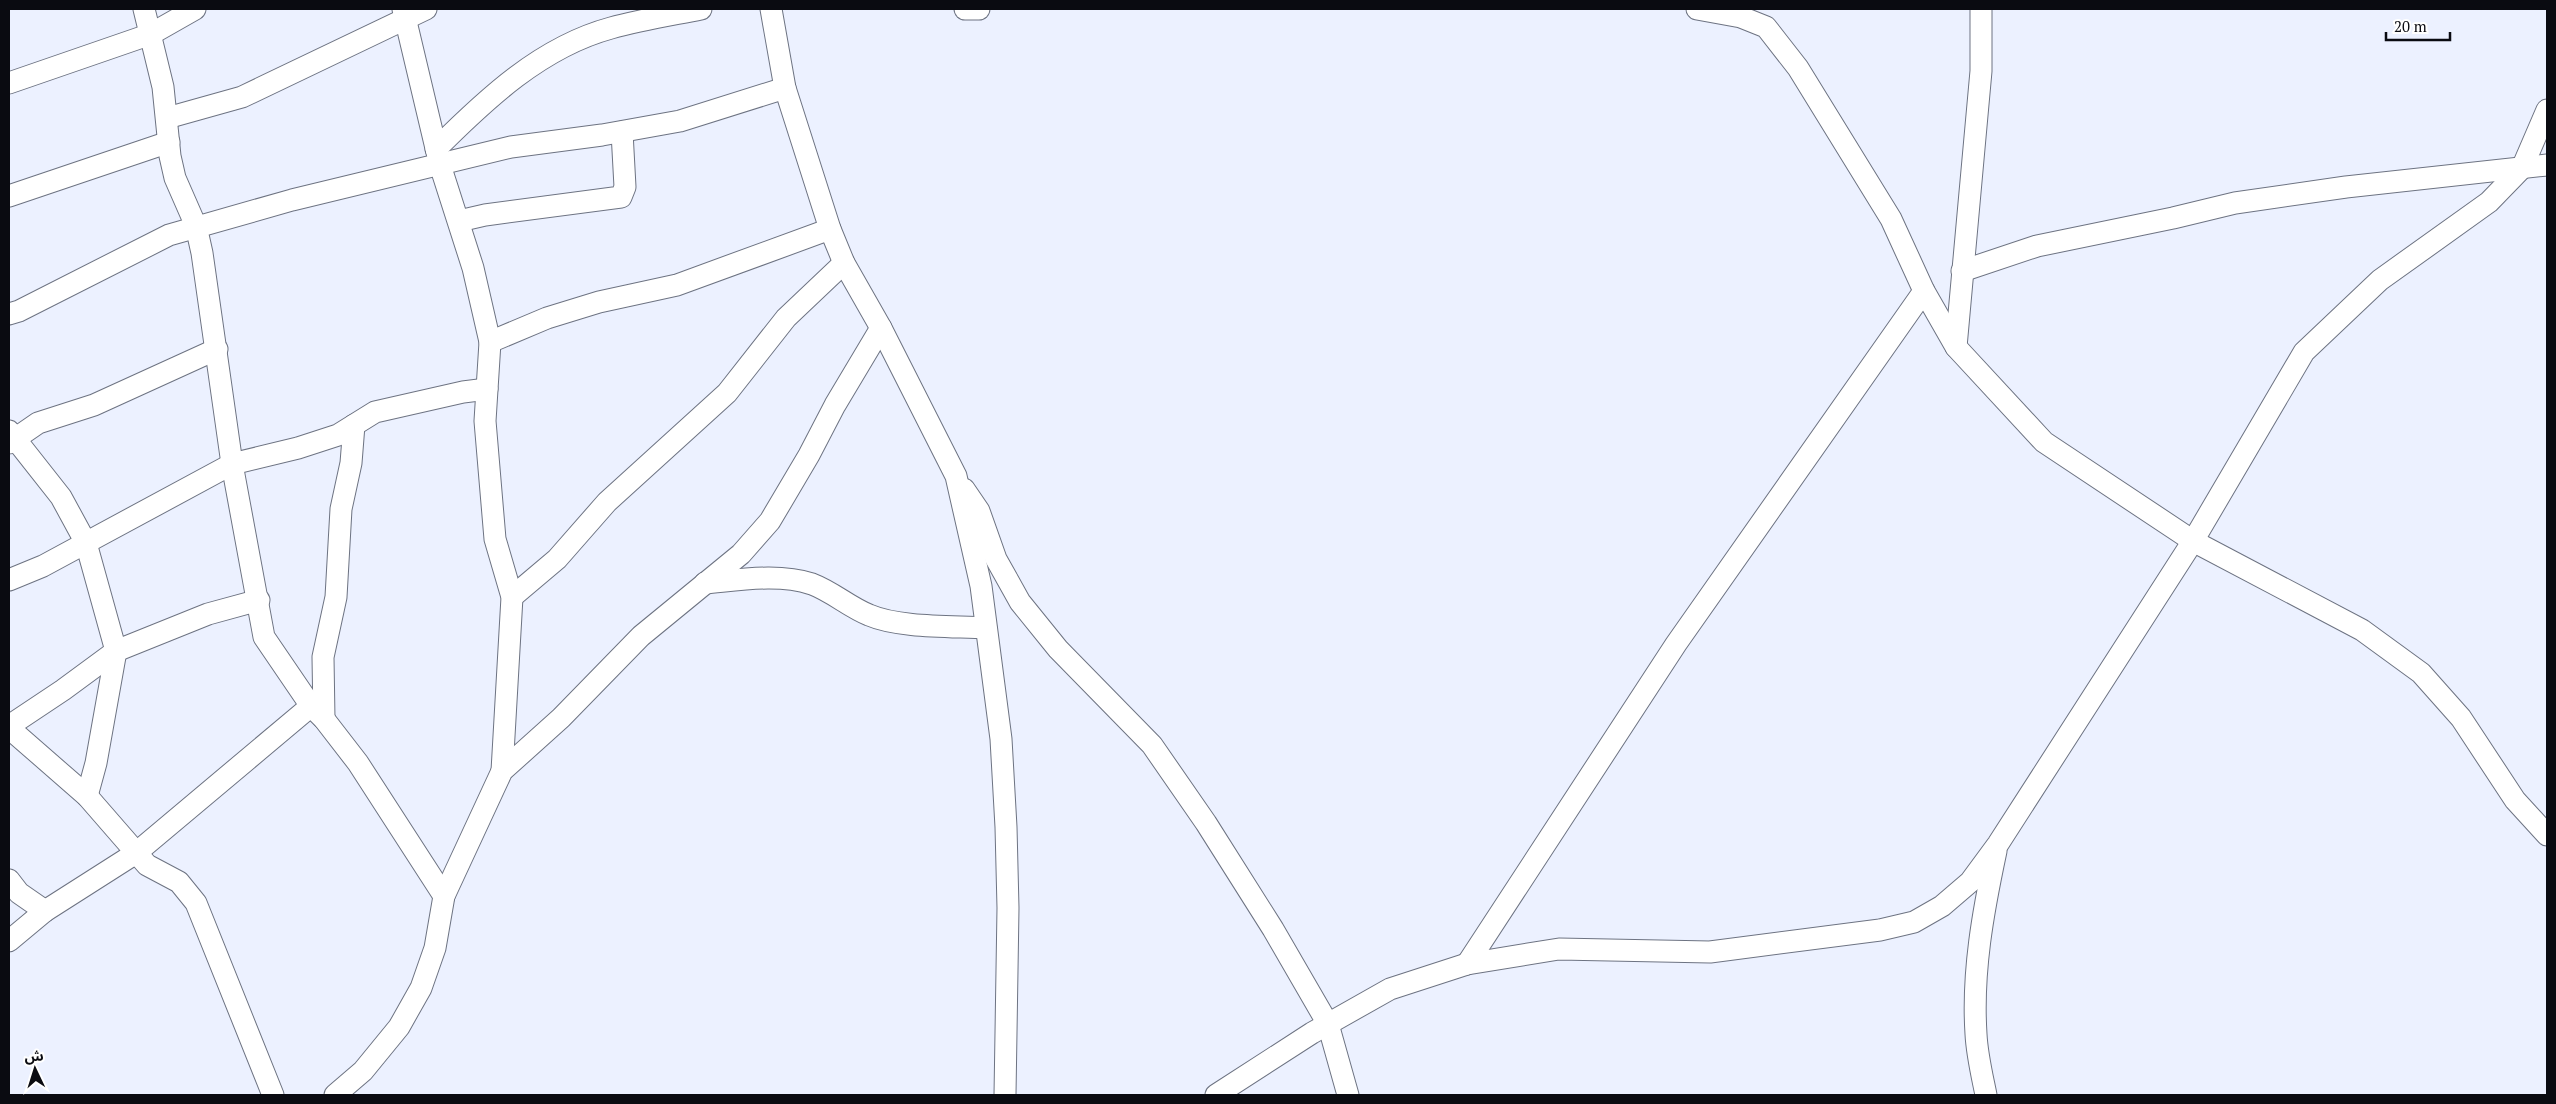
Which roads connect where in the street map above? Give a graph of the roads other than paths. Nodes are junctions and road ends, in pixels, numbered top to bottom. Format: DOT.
graph roads {
  1 [pos="144,9"];
  2 [pos="195,9"];
  3 [pos="426,9"];
  4 [pos="701,9"];
  5 [pos="771,9"];
  6 [pos="965,9"];
  7 [pos="979,9"];
  8 [pos="1697,9"];
  9 [pos="1981,9"];
  10 [pos="404,13"];
  11 [pos="151,34"];
  12 [pos="9,83"];
  13 [pos="785,88"];
  14 [pos="2547,110"];
  15 [pos="167,118"];
  16 [pos="622,132"];
  17 [pos="169,142"];
  18 [pos="438,157"];
  19 [pos="2547,166"];
  20 [pos="2522,168"];
  21 [pos="9,196"];
  22 [pos="459,221"];
  23 [pos="196,226"];
  24 [pos="830,229"];
  25 [pos="844,263"];
  26 [pos="1962,270"];
  27 [pos="1924,291"];
  28 [pos="9,314"];
  29 [pos="882,328"];
  30 [pos="490,342"];
  31 [pos="1956,347"];
  32 [pos="217,348"];
  33 [pos="487,389"];
  34 [pos="354,424"];
  35 [pos="11,438"];
  36 [pos="232,464"];
  37 [pos="956,476"];
  38 [pos="2193,541"];
  39 [pos="86,543"];
  40 [pos="9,580"];
  41 [pos="706,583"];
  42 [pos="512,597"];
  43 [pos="259,600"];
  44 [pos="986,628"];
  45 [pos="116,651"];
  46 [pos="318,712"];
  47 [pos="9,727"];
  48 [pos="502,771"];
  49 [pos="87,796"];
  50 [pos="2547,835"];
  51 [pos="1998,844"];
  52 [pos="136,854"];
  53 [pos="9,880"];
  54 [pos="444,896"];
  55 [pos="45,911"];
  56 [pos="9,941"];
  57 [pos="1467,964"];
  58 [pos="1328,1024"];
  59 [pos="273,1095"];
  60 [pos="335,1095"];
  61 [pos="1005,1095"];
  62 [pos="1216,1095"];
  63 [pos="1348,1095"];
  64 [pos="1986,1095"];
  1 -- 11 [label="street"];
  2 -- 11 [label="street"];
  3 -- 10 [label="street"];
  4 -- 18 [label="street"];
  5 -- 13 [label="street"];
  6 -- 7 [label="street"];
  8 -- 27 [label="street"];
  9 -- 26 [label="street"];
  10 -- 15 [label="street"];
  10 -- 18 [label="street"];
  11 -- 12 [label="street"];
  11 -- 15 [label="street"];
  13 -- 16 [label="street"];
  13 -- 24 [label="street"];
  14 -- 20 [label="street"];
  15 -- 17 [label="street"];
  16 -- 18 [label="street"];
  16 -- 22 [label="street"];
  17 -- 21 [label="street"];
  17 -- 23 [label="street"];
  18 -- 22 [label="street"];
  18 -- 23 [label="street"];
  19 -- 20 [label="street"];
  20 -- 26 [label="street"];
  20 -- 38 [label="street"];
  22 -- 30 [label="street"];
  23 -- 28 [label="street"];
  23 -- 32 [label="street"];
  24 -- 25 [label="street"];
  24 -- 30 [label="street"];
  25 -- 29 [label="street"];
  25 -- 42 [label="street"];
  26 -- 31 [label="street"];
  27 -- 31 [label="street"];
  27 -- 57 [label="street"];
  29 -- 37 [label="street"];
  29 -- 41 [label="street"];
  30 -- 33 [label="street"];
  31 -- 38 [label="street"];
  32 -- 35 [label="street"];
  32 -- 36 [label="street"];
  33 -- 34 [label="street"];
  33 -- 42 [label="street"];
  34 -- 36 [label="street"];
  34 -- 46 [label="street"];
  35 -- 39 [label="street"];
  36 -- 39 [label="street"];
  36 -- 43 [label="street"];
  37 -- 44 [label="street"];
  37 -- 58 [label="street"];
  38 -- 50 [label="street"];
  38 -- 51 [label="street"];
  39 -- 40 [label="street"];
  39 -- 45 [label="street"];
  41 -- 44 [label="street"];
  41 -- 48 [label="street"];
  42 -- 48 [label="street"];
  43 -- 45 [label="street"];
  43 -- 46 [label="street"];
  44 -- 61 [label="street"];
  45 -- 47 [label="street"];
  45 -- 49 [label="street"];
  46 -- 52 [label="street"];
  46 -- 54 [label="street"];
  47 -- 49 [label="street"];
  48 -- 54 [label="street"];
  49 -- 52 [label="street"];
  51 -- 57 [label="street"];
  51 -- 64 [label="street"];
  52 -- 55 [label="street"];
  52 -- 59 [label="street"];
  53 -- 55 [label="street"];
  54 -- 60 [label="street"];
  55 -- 56 [label="street"];
  57 -- 58 [label="street"];
  58 -- 62 [label="street"];
  58 -- 63 [label="street"];
}
